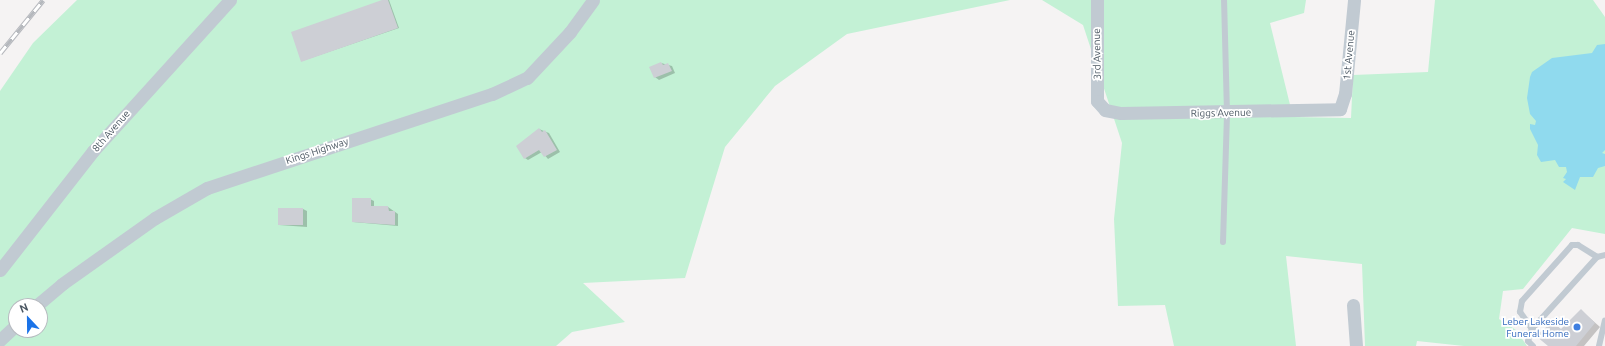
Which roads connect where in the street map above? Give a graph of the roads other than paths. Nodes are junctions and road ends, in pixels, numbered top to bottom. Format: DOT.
graph roads {
  1 [pos="230,0"];
  2 [pos="593,0"];
  3 [pos="1097,0"];
  4 [pos="1224,0"];
  5 [pos="1354,0"];
  6 [pos="1102,106"];
  7 [pos="1341,108"];
  8 [pos="1227,113"];
  9 [pos="1223,242"];
  10 [pos="1605,255"];
  11 [pos="1597,257"];
  12 [pos="0,270"];
  13 [pos="45,298"];
  14 [pos="1353,305"];
  15 [pos="1605,321"];
  16 [pos="1532,329"];
  17 [pos="8,332"];
  18 [pos="0,340"];
  19 [pos="1356,346"];
  20 [pos="1533,346"];
  21 [pos="1599,346"];
  1 -- 12 [label="street, 8th Avenue"];
  2 -- 13 [label="street, Kings Highway"];
  3 -- 6 [label="street, 3rd Avenue"];
  4 -- 8 [label="lane"];
  5 -- 7 [label="street, 1st Avenue"];
  6 -- 8 [label="street, Riggs Avenue"];
  7 -- 8 [label="street, Riggs Avenue"];
  8 -- 9 [label="lane"];
  10 -- 11 [label="lane"];
  11 -- 16 [label="lane"];
  11 -- 16 [label="lane"];
  14 -- 19 [label="street"];
  15 -- 21 [label="lane"];
  16 -- 20 [label="lane"];
  17 -- 18 [label="street"];
}
